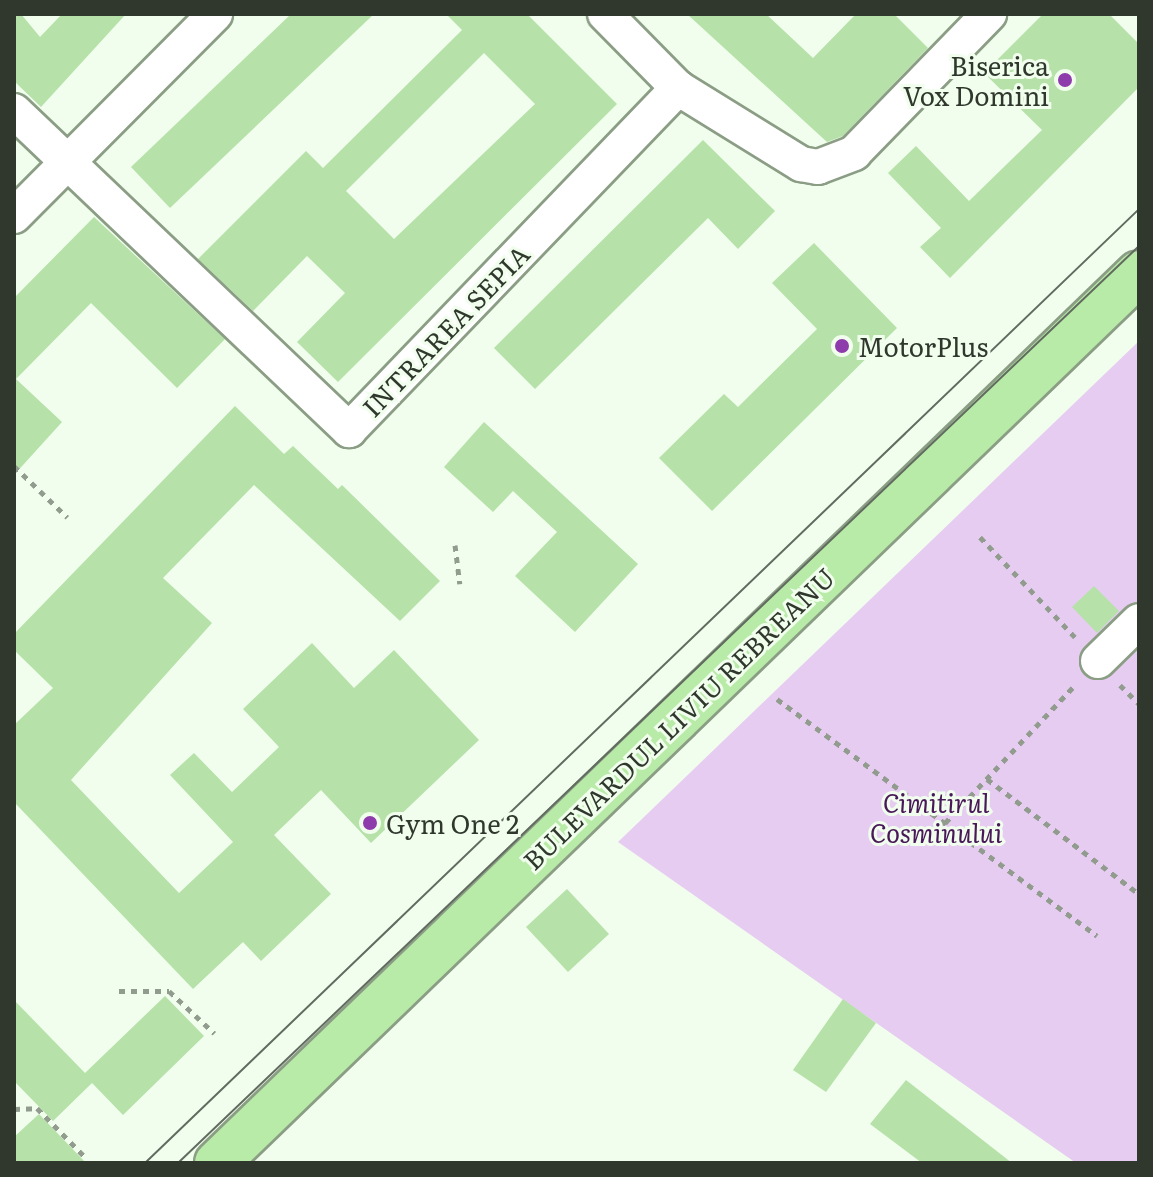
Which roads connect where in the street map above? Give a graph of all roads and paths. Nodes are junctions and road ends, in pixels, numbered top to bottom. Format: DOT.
graph roads {
  1 [pos="215,14"];
  2 [pos="605,14"];
  3 [pos="989,14"];
  4 [pos="678,88"];
  5 [pos="14,111"];
  6 [pos="70,161"];
  7 [pos="14,216"];
  8 [pos="1139,273"];
  9 [pos="14,466"];
  10 [pos="67,517"];
  11 [pos="980,537"];
  12 [pos="455,545"];
  13 [pos="460,584"];
  14 [pos="1139,621"];
  15 [pos="1098,661"];
  16 [pos="777,699"];
  17 [pos="1139,704"];
  18 [pos="987,779"];
  19 [pos="945,823"];
  20 [pos="1139,894"];
  21 [pos="1097,936"];
  22 [pos="119,991"];
  23 [pos="214,1033"];
  24 [pos="14,1109"];
  25 [pos="85,1157"];
  26 [pos="217,1163"];
  1 -- 6 [label="street"];
  2 -- 4 [label="street"];
  3 -- 4 [label="street"];
  4 -- 6 [label="street, INTRAREA SEPIA"];
  5 -- 6 [label="street"];
  6 -- 7 [label="street"];
  8 -- 26 [label="main road, BULEVARDUL LIVIU REBREANU"];
  9 -- 10 [label="path"];
  11 -- 15 [label="path"];
  12 -- 13 [label="path"];
  14 -- 15 [label="street"];
  15 -- 17 [label="path"];
  15 -- 18 [label="path"];
  16 -- 19 [label="path"];
  18 -- 19 [label="path"];
  18 -- 20 [label="path"];
  19 -- 21 [label="path"];
  22 -- 23 [label="path"];
  24 -- 25 [label="path"];
}
